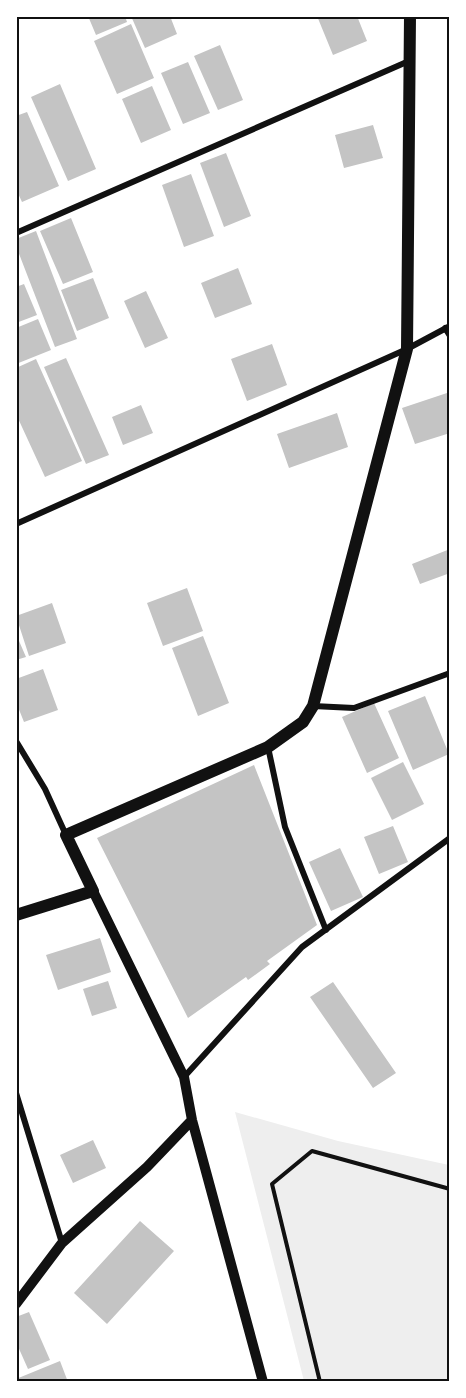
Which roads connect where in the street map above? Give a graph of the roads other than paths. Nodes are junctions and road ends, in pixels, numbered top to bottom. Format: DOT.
graph roads {
  1 [pos="410,16"];
  2 [pos="409,61"];
  3 [pos="16,233"];
  4 [pos="448,327"];
  5 [pos="450,336"];
  6 [pos="406,349"];
  7 [pos="16,524"];
  8 [pos="450,673"];
  9 [pos="313,706"];
  10 [pos="16,741"];
  11 [pos="268,747"];
  12 [pos="66,835"];
  13 [pos="450,838"];
  14 [pos="93,891"];
  15 [pos="16,915"];
  16 [pos="326,930"];
  17 [pos="184,1077"];
  18 [pos="16,1093"];
  19 [pos="192,1120"];
  20 [pos="62,1243"];
  21 [pos="16,1304"];
  22 [pos="263,1382"];
  1 -- 2 [label="main road"];
  2 -- 3 [label="street"];
  2 -- 6 [label="main road"];
  4 -- 5 [label="street"];
  4 -- 6 [label="street"];
  6 -- 7 [label="street"];
  6 -- 9 [label="main road"];
  8 -- 9 [label="street"];
  9 -- 11 [label="main road"];
  10 -- 12 [label="street"];
  11 -- 12 [label="main road"];
  11 -- 16 [label="street"];
  12 -- 14 [label="main road"];
  13 -- 16 [label="street"];
  14 -- 15 [label="main road"];
  14 -- 17 [label="street"];
  16 -- 17 [label="street"];
  17 -- 19 [label="street"];
  18 -- 20 [label="street"];
  19 -- 20 [label="street"];
  19 -- 22 [label="street"];
  20 -- 21 [label="street"];
}
